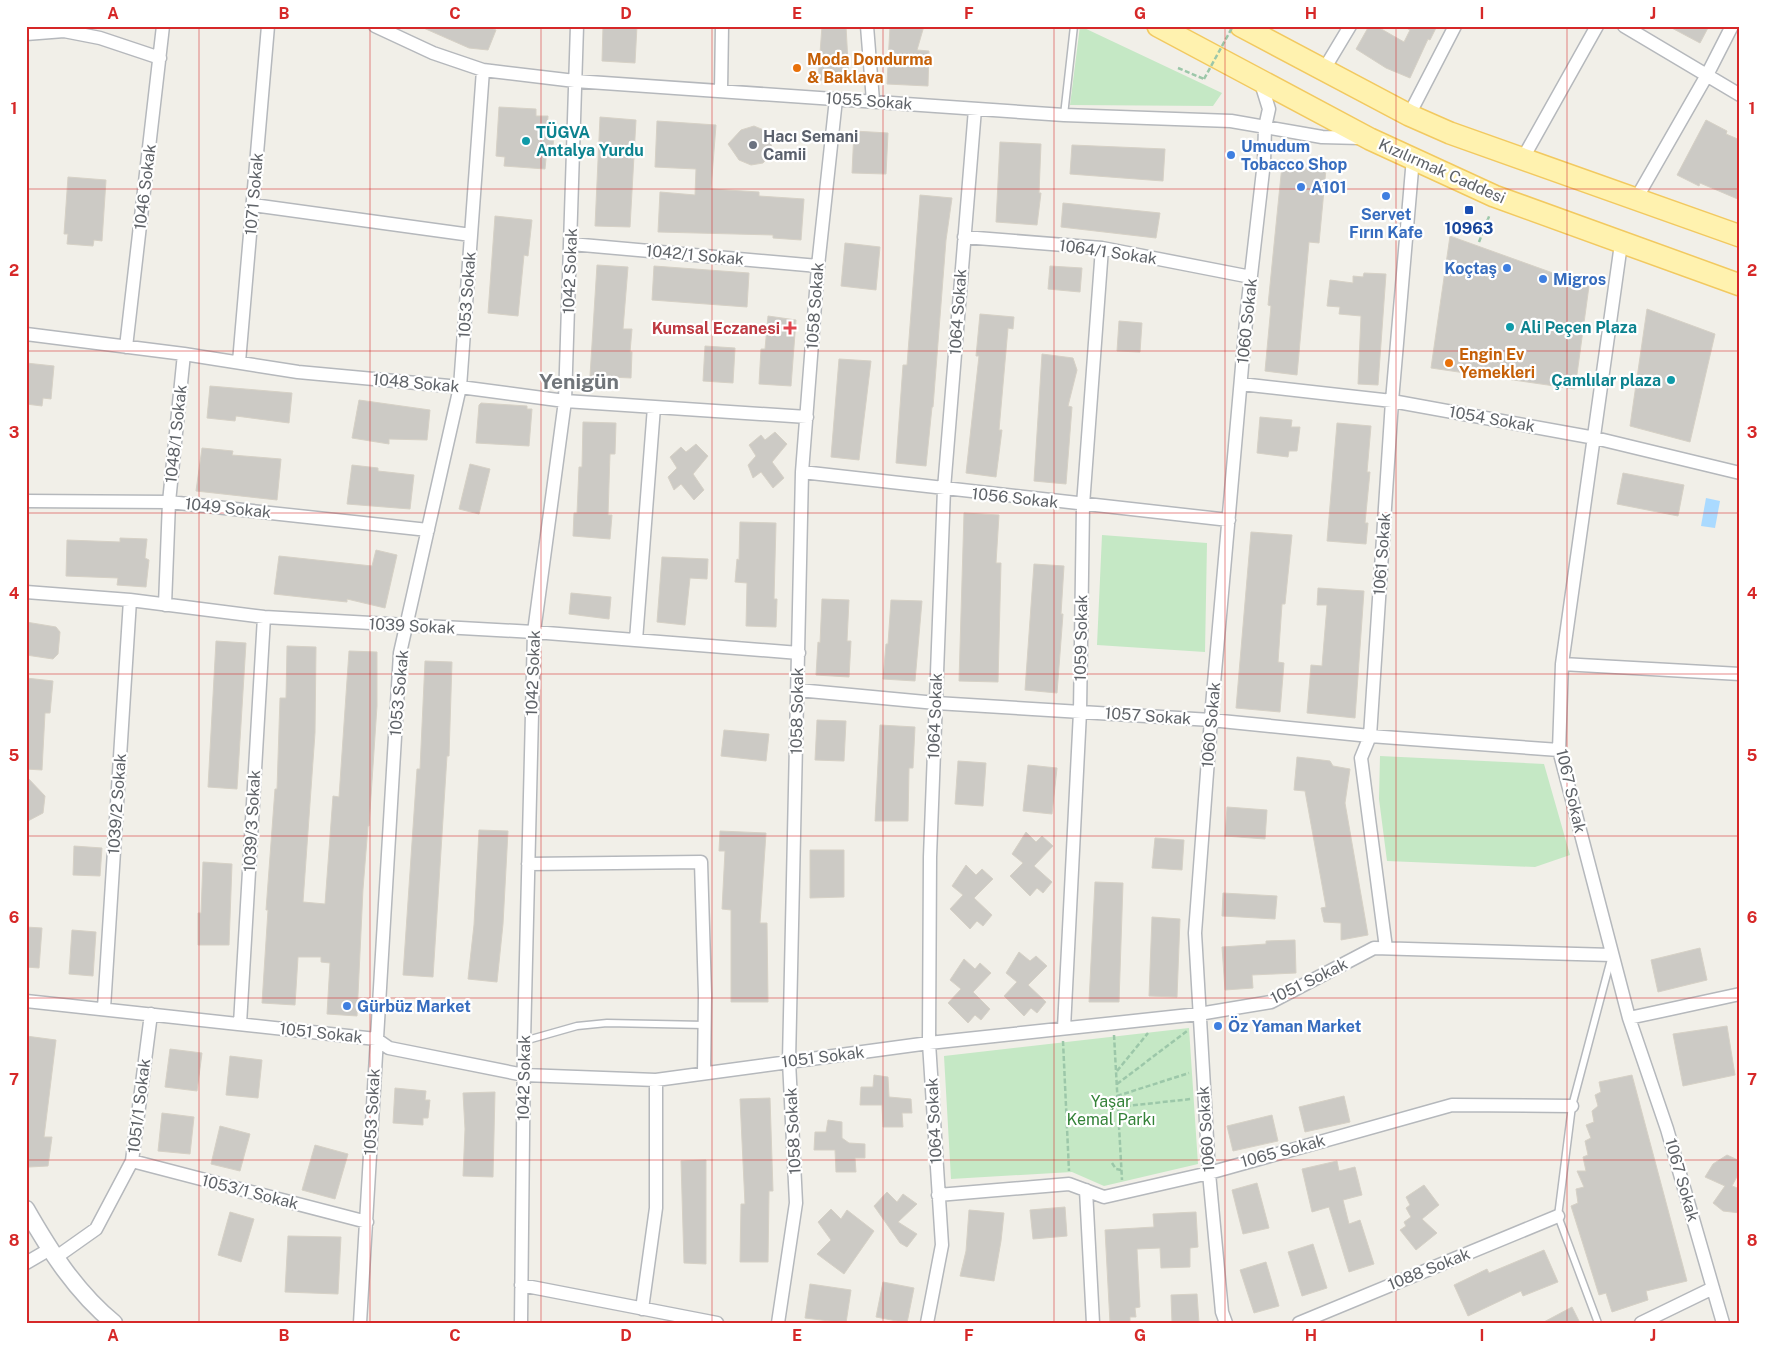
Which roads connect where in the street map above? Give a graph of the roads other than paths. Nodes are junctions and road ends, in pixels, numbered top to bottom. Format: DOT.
graph roads {
  1 [pos="164,26"];
  2 [pos="268,26"];
  3 [pos="376,26"];
  4 [pos="577,26"];
  5 [pos="722,26"];
  6 [pos="868,26"];
  7 [pos="1074,26"];
  8 [pos="1158,26"];
  9 [pos="1240,26"];
  10 [pos="1350,26"];
  11 [pos="1456,26"];
  12 [pos="1597,26"];
  13 [pos="1624,26"];
  14 [pos="1732,26"];
  15 [pos="404,32"];
  16 [pos="26,34"];
  17 [pos="160,58"];
  18 [pos="483,70"];
  19 [pos="1323,71"];
  20 [pos="1707,76"];
  21 [pos="1260,80"];
  22 [pos="575,82"];
  23 [pos="721,91"];
  24 [pos="1740,95"];
  25 [pos="836,99"];
  26 [pos="873,100"];
  27 [pos="975,108"];
  28 [pos="1064,115"];
  29 [pos="1409,115"];
  30 [pos="1265,127"];
  31 [pos="1370,139"];
  32 [pos="1413,158"];
  33 [pos="1523,158"];
  34 [pos="1636,199"];
  35 [pos="253,206"];
  36 [pos="471,235"];
  37 [pos="1740,236"];
  38 [pos="964,237"];
  39 [pos="571,244"];
  40 [pos="1621,244"];
  41 [pos="1102,248"];
  42 [pos="818,266"];
  43 [pos="1251,277"];
  44 [pos="1740,285"];
  45 [pos="26,334"];
  46 [pos="126,347"];
  47 [pos="184,354"];
  48 [pos="239,362"];
  49 [pos="1241,384"];
  50 [pos="460,387"];
  51 [pos="565,401"];
  52 [pos="1392,401"];
  53 [pos="654,407"];
  54 [pos="807,417"];
  55 [pos="1595,438"];
  56 [pos="802,472"];
  57 [pos="1740,473"];
  58 [pos="944,489"];
  59 [pos="26,500"];
  60 [pos="169,502"];
  61 [pos="1083,505"];
  62 [pos="1228,520"];
  63 [pos="428,530"];
  64 [pos="26,592"];
  65 [pos="130,600"];
  66 [pos="165,605"];
  67 [pos="264,617"];
  68 [pos="407,627"];
  69 [pos="534,632"];
  70 [pos="636,640"];
  71 [pos="798,653"];
  72 [pos="1562,664"];
  73 [pos="1740,674"];
  74 [pos="798,690"];
  75 [pos="936,703"];
  76 [pos="1080,712"];
  77 [pos="1211,720"];
  78 [pos="1370,736"];
  79 [pos="1559,750"];
  80 [pos="528,864"];
  81 [pos="1386,948"];
  82 [pos="1612,955"];
  83 [pos="1740,994"];
  84 [pos="26,1001"];
  85 [pos="104,1008"];
  86 [pos="151,1014"];
  87 [pos="1199,1014"];
  88 [pos="1629,1018"];
  89 [pos="240,1024"];
  90 [pos="705,1025"];
  91 [pos="1064,1034"];
  92 [pos="376,1039"];
  93 [pos="524,1041"];
  94 [pos="929,1043"];
  95 [pos="789,1061"];
  96 [pos="704,1073"];
  97 [pos="524,1075"];
  98 [pos="656,1080"];
  99 [pos="1572,1106"];
  100 [pos="132,1161"];
  101 [pos="1209,1173"];
  102 [pos="1086,1190"];
  103 [pos="938,1195"];
  104 [pos="26,1209"];
  105 [pos="1558,1216"];
  106 [pos="367,1222"];
  107 [pos="52,1254"];
  108 [pos="26,1263"];
  109 [pos="521,1285"];
  110 [pos="1713,1288"];
  111 [pos="642,1308"];
  112 [pos="114,1323"];
  113 [pos="360,1323"];
  114 [pos="521,1323"];
  115 [pos="717,1323"];
  116 [pos="778,1323"];
  117 [pos="927,1323"];
  118 [pos="1093,1323"];
  119 [pos="1226,1323"];
  120 [pos="1299,1323"];
  121 [pos="1598,1323"];
  122 [pos="1642,1323"];
  123 [pos="1724,1323"];
  1 -- 17 [label="street, 1046 Sokak"];
  2 -- 35 [label="street, 1071 Sokak"];
  3 -- 15 [label="street, 1055 Sokak"];
  4 -- 22 [label="street, 1042 Sokak"];
  5 -- 23 [label="street"];
  6 -- 26 [label="street"];
  7 -- 28 [label="lane"];
  8 -- 21 [label="main road, Kızılırmak Caddesi"];
  9 -- 19 [label="main road"];
  10 -- 19 [label="street"];
  11 -- 29 [label="street"];
  12 -- 33 [label="street"];
  13 -- 20 [label="street"];
  14 -- 20 [label="street"];
  15 -- 18 [label="street, 1055 Sokak"];
  16 -- 17 [label="street"];
  17 -- 46 [label="street, 1046 Sokak"];
  18 -- 22 [label="street, 1055 Sokak"];
  18 -- 36 [label="street, 1053 Sokak"];
  19 -- 29 [label="main road"];
  20 -- 24 [label="street"];
  20 -- 34 [label="street"];
  21 -- 30 [label="street, 1060 Sokak"];
  21 -- 31 [label="main road, Kızılırmak Caddesi"];
  22 -- 23 [label="street, 1055 Sokak"];
  22 -- 39 [label="street, 1042 Sokak"];
  23 -- 25 [label="street, 1055 Sokak"];
  25 -- 26 [label="street, 1055 Sokak"];
  25 -- 42 [label="street, 1058 Sokak"];
  26 -- 27 [label="street, 1055 Sokak"];
  27 -- 28 [label="street, 1055 Sokak"];
  27 -- 38 [label="street, 1064 Sokak"];
  28 -- 30 [label="street, 1055 Sokak"];
  29 -- 33 [label="main road"];
  30 -- 31 [label="street, 1055 Sokak"];
  30 -- 43 [label="street, 1060 Sokak"];
  31 -- 32 [label="main road, Kızılırmak Caddesi"];
  32 -- 40 [label="main road, Kızılırmak Caddesi"];
  32 -- 52 [label="street, 1061 Sokak"];
  33 -- 34 [label="main road"];
  34 -- 37 [label="main road"];
  35 -- 36 [label="street"];
  35 -- 48 [label="street, 1071 Sokak"];
  36 -- 50 [label="street, 1053 Sokak"];
  38 -- 41 [label="street, 1064/1 Sokak"];
  38 -- 58 [label="street, 1064 Sokak"];
  39 -- 42 [label="street, 1042/1 Sokak"];
  39 -- 51 [label="street, 1042 Sokak"];
  40 -- 44 [label="main road, Kızılırmak Caddesi"];
  40 -- 55 [label="street, 1067 Sokak"];
  41 -- 43 [label="street, 1064/1 Sokak"];
  41 -- 61 [label="street, 1059 Sokak"];
  42 -- 54 [label="street, 1058 Sokak"];
  43 -- 49 [label="street, 1060 Sokak"];
  45 -- 46 [label="street, 1048 Sokak"];
  46 -- 47 [label="street, 1048 Sokak"];
  47 -- 48 [label="street, 1048 Sokak"];
  47 -- 60 [label="street, 1048/1 Sokak"];
  48 -- 50 [label="street, 1048 Sokak"];
  49 -- 52 [label="street, 1054 Sokak"];
  49 -- 62 [label="street, 1060 Sokak"];
  50 -- 51 [label="street, 1048 Sokak"];
  50 -- 63 [label="street, 1053 Sokak"];
  51 -- 53 [label="street, 1048 Sokak"];
  51 -- 69 [label="street, 1042 Sokak"];
  52 -- 55 [label="street, 1054 Sokak"];
  52 -- 78 [label="street, 1061 Sokak"];
  53 -- 54 [label="street, 1048 Sokak"];
  53 -- 70 [label="street"];
  54 -- 56 [label="street, 1058 Sokak"];
  55 -- 57 [label="street, 1054 Sokak"];
  55 -- 72 [label="street, 1067 Sokak"];
  56 -- 58 [label="street, 1056 Sokak"];
  56 -- 71 [label="street, 1058 Sokak"];
  58 -- 61 [label="street, 1056 Sokak"];
  58 -- 75 [label="street, 1064 Sokak"];
  59 -- 60 [label="street, 1049 Sokak"];
  60 -- 63 [label="street, 1049 Sokak"];
  60 -- 66 [label="street, 1048/1 Sokak"];
  61 -- 62 [label="street, 1056 Sokak"];
  61 -- 76 [label="street, 1059 Sokak"];
  62 -- 77 [label="street, 1060 Sokak"];
  63 -- 68 [label="street, 1053 Sokak"];
  64 -- 65 [label="street, 1039 Sokak"];
  65 -- 66 [label="street, 1039 Sokak"];
  65 -- 85 [label="street, 1039/2 Sokak"];
  66 -- 67 [label="street, 1039 Sokak"];
  67 -- 68 [label="street, 1039 Sokak"];
  67 -- 89 [label="street, 1039/3 Sokak"];
  68 -- 69 [label="street, 1039 Sokak"];
  68 -- 92 [label="street, 1053 Sokak"];
  69 -- 70 [label="street, 1039 Sokak"];
  69 -- 80 [label="street, 1042 Sokak"];
  70 -- 71 [label="street, 1039 Sokak"];
  71 -- 74 [label="street, 1058 Sokak"];
  72 -- 73 [label="street"];
  72 -- 79 [label="street, 1067 Sokak"];
  74 -- 75 [label="street, 1057 Sokak"];
  74 -- 95 [label="street, 1058 Sokak"];
  75 -- 76 [label="street, 1057 Sokak"];
  75 -- 94 [label="street, 1064 Sokak"];
  76 -- 77 [label="street, 1057 Sokak"];
  76 -- 91 [label="street, 1059 Sokak"];
  77 -- 78 [label="street, 1057 Sokak"];
  77 -- 87 [label="street, 1060 Sokak"];
  78 -- 79 [label="street, 1057 Sokak"];
  78 -- 81 [label="street, 1061 Sokak"];
  79 -- 82 [label="street, 1067 Sokak"];
  80 -- 90 [label="street"];
  80 -- 93 [label="street, 1042 Sokak"];
  81 -- 82 [label="street, 1051 Sokak"];
  81 -- 87 [label="street, 1051 Sokak"];
  82 -- 88 [label="street, 1067 Sokak"];
  82 -- 99 [label="lane"];
  83 -- 88 [label="street"];
  84 -- 85 [label="street, 1051 Sokak"];
  85 -- 86 [label="street, 1051 Sokak"];
  86 -- 89 [label="street, 1051 Sokak"];
  86 -- 100 [label="street, 1051/1 Sokak"];
  87 -- 91 [label="street, 1051 Sokak"];
  87 -- 101 [label="street, 1060 Sokak"];
  88 -- 110 [label="street, 1067 Sokak"];
  89 -- 92 [label="street, 1051 Sokak"];
  90 -- 93 [label="lane"];
  90 -- 96 [label="street"];
  91 -- 94 [label="street, 1051 Sokak"];
  92 -- 97 [label="street, 1051 Sokak"];
  92 -- 106 [label="street, 1053 Sokak"];
  93 -- 97 [label="street, 1042 Sokak"];
  94 -- 95 [label="street, 1051 Sokak"];
  94 -- 103 [label="street, 1064 Sokak"];
  95 -- 96 [label="street, 1051 Sokak"];
  95 -- 116 [label="street, 1058 Sokak"];
  96 -- 98 [label="street, 1051 Sokak"];
  97 -- 98 [label="street, 1051 Sokak"];
  97 -- 109 [label="street, 1042 Sokak"];
  98 -- 111 [label="street"];
  99 -- 101 [label="street, 1065 Sokak"];
  99 -- 105 [label="lane"];
  100 -- 106 [label="street, 1053/1 Sokak"];
  100 -- 107 [label="street, 1051/1 Sokak"];
  101 -- 102 [label="street, 1065 Sokak"];
  101 -- 119 [label="street, 1060 Sokak"];
  102 -- 103 [label="street, 1065 Sokak"];
  102 -- 118 [label="street"];
  103 -- 117 [label="street, 1064 Sokak"];
  104 -- 107 [label="street"];
  105 -- 120 [label="street, 1088 Sokak"];
  105 -- 121 [label="lane"];
  106 -- 113 [label="street, 1053 Sokak"];
  107 -- 108 [label="street, 1051/1 Sokak"];
  107 -- 112 [label="street"];
  109 -- 111 [label="street"];
  109 -- 114 [label="street, 1042 Sokak"];
  110 -- 122 [label="street"];
  110 -- 123 [label="street, 1067 Sokak"];
  111 -- 115 [label="street"];
}
